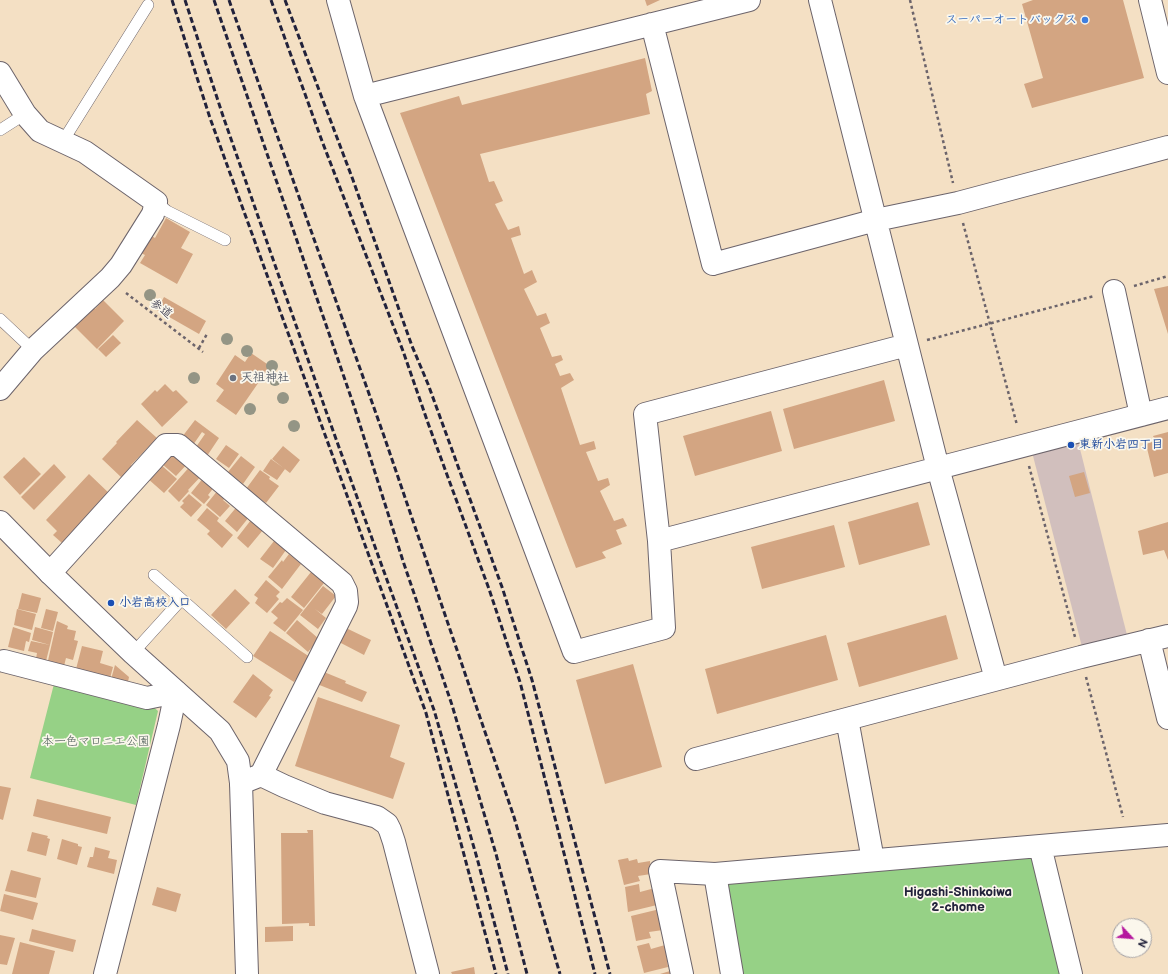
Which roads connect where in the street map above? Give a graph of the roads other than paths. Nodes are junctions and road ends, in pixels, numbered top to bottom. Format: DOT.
graph roads {
  1 [pos="338,0"];
  2 [pos="749,0"];
  3 [pos="820,0"];
  4 [pos="1150,0"];
  5 [pos="148,5"];
  6 [pos="652,24"];
  7 [pos="0,73"];
  8 [pos="1168,73"];
  9 [pos="365,96"];
  10 [pos="25,114"];
  11 [pos="0,130"];
  12 [pos="63,141"];
  13 [pos="1168,147"];
  14 [pos="156,202"];
  15 [pos="876,220"];
  16 [pos="225,240"];
  17 [pos="1114,291"];
  18 [pos="0,319"];
  19 [pos="907,345"];
  20 [pos="33,350"];
  21 [pos="0,389"];
  22 [pos="1168,408"];
  23 [pos="1141,415"];
  24 [pos="938,468"];
  25 [pos="0,522"];
  26 [pos="659,541"];
  27 [pos="50,573"];
  28 [pos="154,574"];
  29 [pos="182,600"];
  30 [pos="1158,638"];
  31 [pos="133,653"];
  32 [pos="247,657"];
  33 [pos="1,665"];
  34 [pos="996,679"];
  35 [pos="176,692"];
  36 [pos="1168,718"];
  37 [pos="847,719"];
  38 [pos="696,759"];
  39 [pos="261,775"];
  40 [pos="241,783"];
  41 [pos="1168,835"];
  42 [pos="1040,846"];
  43 [pos="874,860"];
  44 [pos="715,874"];
  45 [pos="105,974"];
  46 [pos="247,974"];
  47 [pos="428,974"];
  48 [pos="682,974"];
  49 [pos="732,974"];
  50 [pos="1071,974"];
  1 -- 9 [label="street"];
  2 -- 6 [label="street"];
  3 -- 15 [label="street"];
  4 -- 8 [label="street"];
  5 -- 12 [label="lane"];
  6 -- 9 [label="street"];
  6 -- 15 [label="street"];
  7 -- 10 [label="street"];
  9 -- 26 [label="street"];
  10 -- 11 [label="lane"];
  10 -- 12 [label="street"];
  12 -- 14 [label="street"];
  13 -- 15 [label="street"];
  14 -- 16 [label="lane"];
  14 -- 20 [label="street"];
  15 -- 19 [label="street"];
  17 -- 23 [label="street"];
  18 -- 20 [label="lane"];
  19 -- 24 [label="street"];
  19 -- 26 [label="street"];
  20 -- 21 [label="street"];
  22 -- 23 [label="street"];
  23 -- 24 [label="street"];
  24 -- 26 [label="street"];
  24 -- 34 [label="street"];
  25 -- 27 [label="street"];
  27 -- 31 [label="street"];
  27 -- 39 [label="street"];
  28 -- 29 [label="lane"];
  29 -- 31 [label="lane"];
  29 -- 32 [label="lane"];
  30 -- 34 [label="street"];
  30 -- 36 [label="street"];
  31 -- 35 [label="street"];
  33 -- 35 [label="street"];
  34 -- 37 [label="street"];
  35 -- 40 [label="street"];
  35 -- 45 [label="street"];
  37 -- 38 [label="street"];
  37 -- 43 [label="street"];
  39 -- 40 [label="street"];
  39 -- 47 [label="street"];
  40 -- 46 [label="street"];
  41 -- 42 [label="street"];
  42 -- 43 [label="street"];
  42 -- 50 [label="street"];
  43 -- 44 [label="street"];
  44 -- 48 [label="street"];
  44 -- 49 [label="street"];
}
